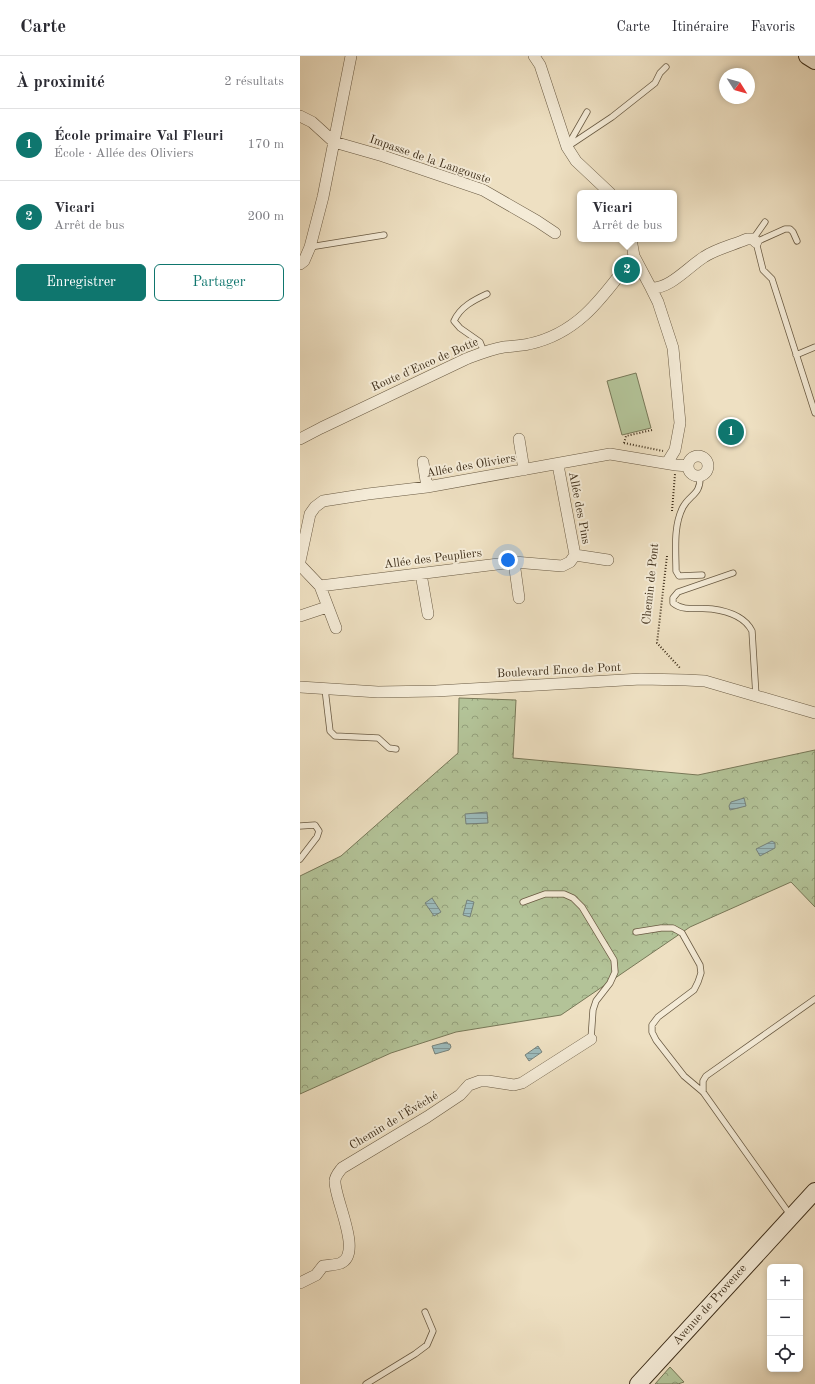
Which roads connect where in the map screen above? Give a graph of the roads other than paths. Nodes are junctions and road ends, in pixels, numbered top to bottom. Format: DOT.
graph roads {
  1 [pos="352,56"];
  2 [pos="534,56"];
  3 [pos="808,56"];
  4 [pos="815,61"];
  5 [pos="666,67"];
  6 [pos="586,112"];
  7 [pos="300,116"];
  8 [pos="334,142"];
  9 [pos="567,147"];
  10 [pos="607,190"];
  11 [pos="765,222"];
  12 [pos="555,233"];
  13 [pos="384,235"];
  14 [pos="754,240"];
  15 [pos="632,242"];
  16 [pos="797,242"];
  17 [pos="310,246"];
  18 [pos="634,256"];
  19 [pos="300,264"];
  20 [pos="651,288"];
  21 [pos="488,294"];
  22 [pos="815,347"];
  23 [pos="484,352"];
  24 [pos="796,355"];
  25 [pos="815,413"];
  26 [pos="321,428"];
  27 [pos="300,433"];
  28 [pos="300,439"];
  29 [pos="519,439"];
  30 [pos="423,462"];
  31 [pos="667,463"];
  32 [pos="558,465"];
  33 [pos="688,466"];
  34 [pos="524,470"];
  35 [pos="700,476"];
  36 [pos="427,487"];
  37 [pos="575,555"];
  38 [pos="608,560"];
  39 [pos="300,561"];
  40 [pos="514,562"];
  41 [pos="300,565"];
  42 [pos="733,573"];
  43 [pos="421,574"];
  44 [pos="702,576"];
  45 [pos="320,586"];
  46 [pos="520,598"];
  47 [pos="328,607"];
  48 [pos="428,614"];
  49 [pos="300,616"];
  50 [pos="336,628"];
  51 [pos="300,687"];
  52 [pos="325,688"];
  53 [pos="756,696"];
  54 [pos="815,713"];
  55 [pos="396,749"];
  56 [pos="300,826"];
  57 [pos="300,858"];
  58 [pos="523,902"];
  59 [pos="636,932"];
  60 [pos="815,999"];
  61 [pos="591,1039"];
  62 [pos="703,1092"];
  63 [pos="815,1191"];
  64 [pos="791,1217"];
  65 [pos="300,1283"];
  66 [pos="425,1312"];
  67 [pos="366,1384"];
  68 [pos="638,1384"];
  1 -- 8 [label="street"];
  2 -- 9 [label="street"];
  3 -- 4 [label="main road"];
  5 -- 9 [label="lane"];
  6 -- 9 [label="lane"];
  7 -- 8 [label="street"];
  8 -- 12 [label="street, Impasse de la Langouste"];
  8 -- 17 [label="street"];
  9 -- 10 [label="street"];
  11 -- 14 [label="lane"];
  13 -- 17 [label="lane"];
  14 -- 16 [label="lane"];
  14 -- 20 [label="street"];
  14 -- 24 [label="lane"];
  15 -- 18 [label="street"];
  17 -- 19 [label="street"];
  18 -- 20 [label="street"];
  18 -- 23 [label="street, Route d'Enco de Botte"];
  20 -- 31 [label="street"];
  21 -- 23 [label="lane"];
  22 -- 24 [label="lane"];
  23 -- 26 [label="street, Route d'Enco de Botte"];
  24 -- 25 [label="lane"];
  26 -- 27 [label="street"];
  26 -- 28 [label="street, Route d'Enco de Botte"];
  29 -- 34 [label="street"];
  30 -- 36 [label="street"];
  31 -- 32 [label="street, Allée des Oliviers"];
  31 -- 33 [label="street, Allée des Oliviers"];
  32 -- 34 [label="street, Allée des Oliviers"];
  32 -- 37 [label="street, Allée des Pins"];
  33 -- 35 [label="street"];
  33 -- 35 [label="street"];
  34 -- 36 [label="street, Allée des Oliviers"];
  35 -- 44 [label="lane"];
  36 -- 39 [label="street, Allée des Oliviers"];
  37 -- 38 [label="street"];
  37 -- 40 [label="street, Allée des Peupliers"];
  40 -- 43 [label="street, Allée des Peupliers"];
  40 -- 46 [label="street"];
  41 -- 45 [label="street"];
  42 -- 53 [label="lane"];
  43 -- 45 [label="street, Allée des Peupliers"];
  43 -- 48 [label="street"];
  45 -- 47 [label="street"];
  47 -- 49 [label="street"];
  47 -- 50 [label="street"];
  51 -- 52 [label="street, Boulevard Enco de Pont"];
  52 -- 53 [label="street, Boulevard Enco de Pont"];
  52 -- 55 [label="lane"];
  53 -- 54 [label="street, Boulevard Enco de Pont"];
  56 -- 57 [label="lane"];
  58 -- 61 [label="lane"];
  59 -- 62 [label="lane"];
  60 -- 62 [label="lane"];
  61 -- 65 [label="street, Chemin de l'Évêché"];
  62 -- 64 [label="lane"];
  63 -- 64 [label="main road, Avenue de Provence"];
  64 -- 68 [label="main road, Avenue de Provence"];
  66 -- 67 [label="lane"];
}
